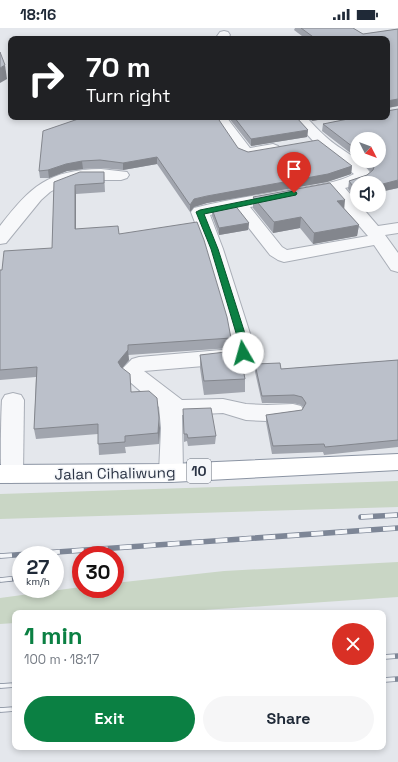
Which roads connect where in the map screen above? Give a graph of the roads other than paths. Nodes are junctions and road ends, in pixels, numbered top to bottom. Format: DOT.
graph roads {
  1 [pos="302,120"];
  2 [pos="222,121"];
  3 [pos="317,131"];
  4 [pos="306,144"];
  5 [pos="290,146"];
  6 [pos="121,175"];
  7 [pos="334,186"];
  8 [pos="239,204"];
  9 [pos="398,228"];
  10 [pos="377,236"];
  11 [pos="0,239"];
  12 [pos="398,266"];
  13 [pos="13,400"];
  14 [pos="170,404"];
  15 [pos="293,410"];
  16 [pos="398,462"];
  17 [pos="171,473"];
  18 [pos="6,474"];
  1 -- 3 [label="street"];
  2 -- 5 [label="street"];
  3 -- 4 [label="street"];
  3 -- 7 [label="street"];
  6 -- 11 [label="street"];
  7 -- 8 [label="street"];
  7 -- 10 [label="street"];
  8 -- 10 [label="street"];
  8 -- 14 [label="street"];
  9 -- 10 [label="street"];
  10 -- 12 [label="street"];
  13 -- 18 [label="street"];
  14 -- 15 [label="street"];
  14 -- 17 [label="street"];
  16 -- 17 [label="highway, Jalan Cihaliwung / 10"];
  17 -- 18 [label="highway, Jalan Cihaliwung / 10"];
}
